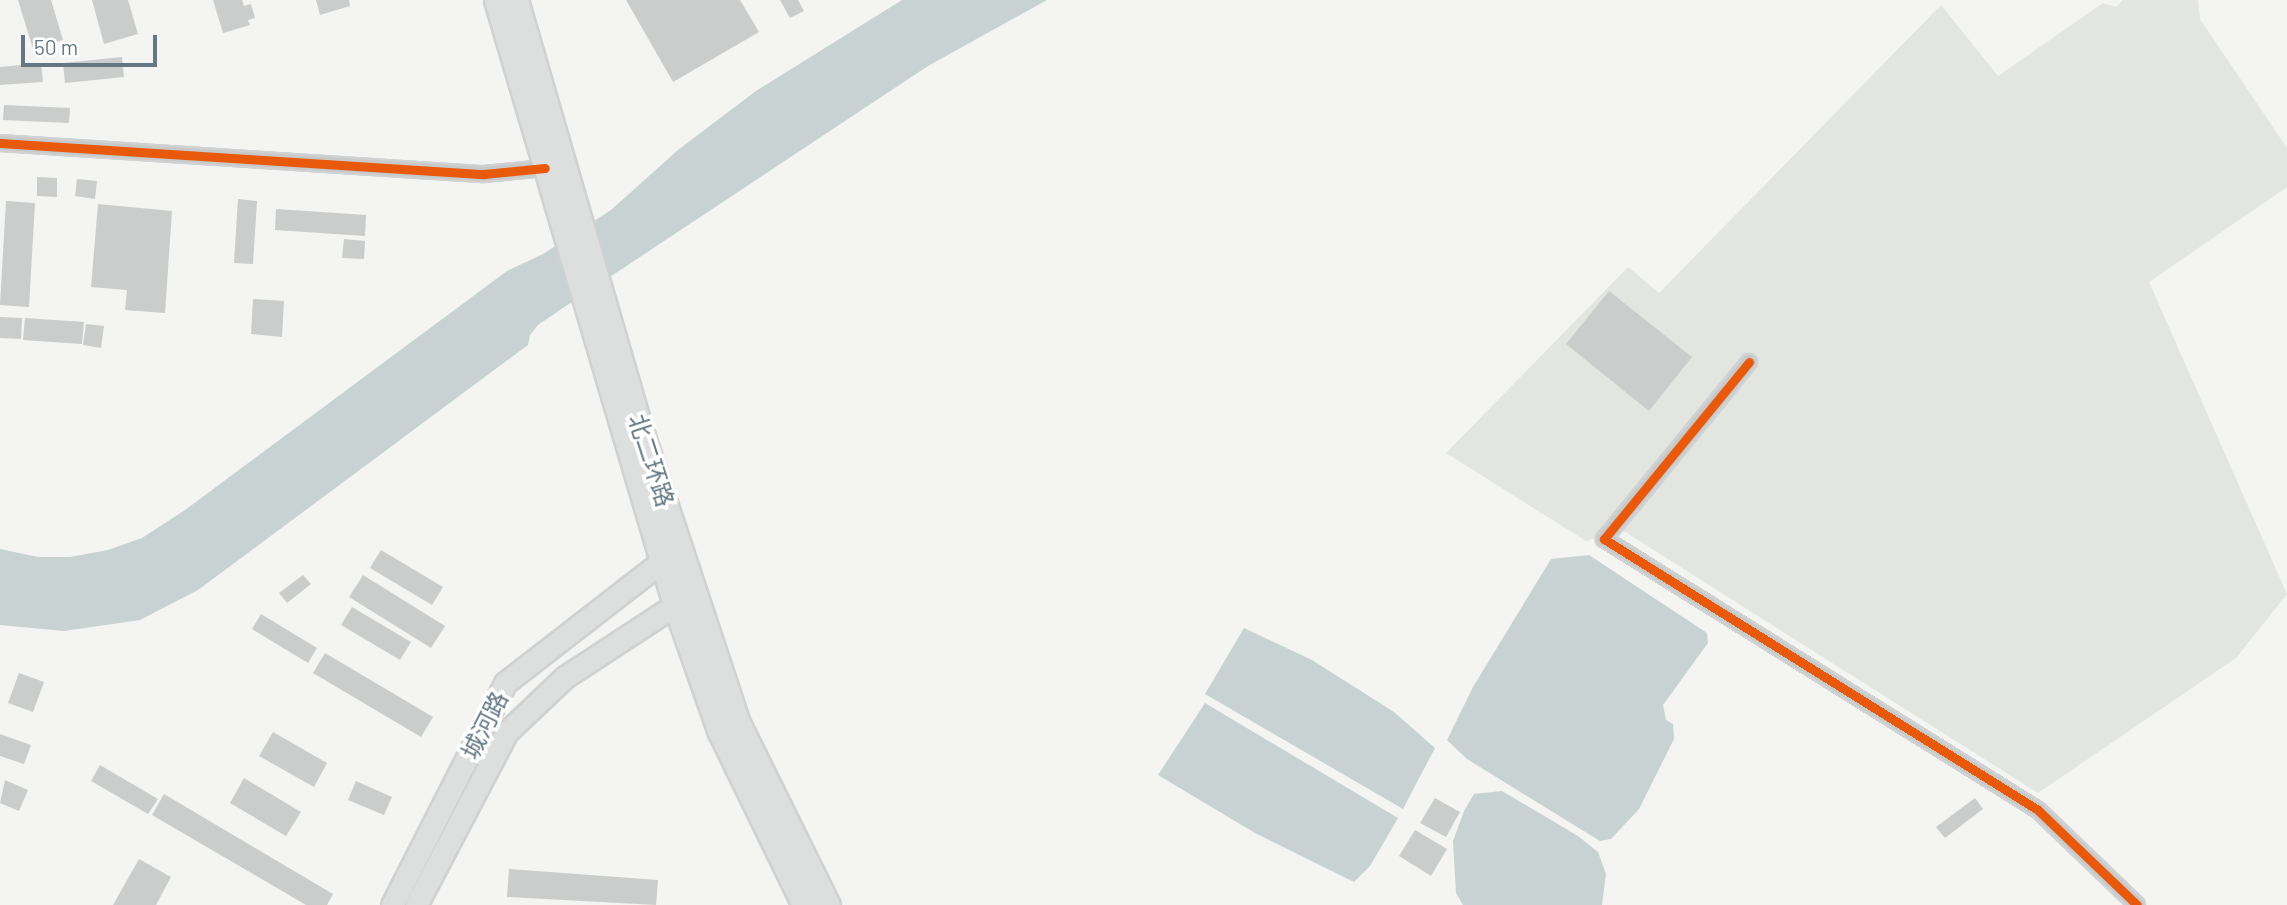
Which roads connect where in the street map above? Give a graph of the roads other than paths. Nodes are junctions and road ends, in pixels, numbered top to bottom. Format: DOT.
graph roads {
  1 [pos="496,0"];
  2 [pos="516,0"];
  3 [pos="0,143"];
  4 [pos="545,168"];
  5 [pos="564,196"];
  6 [pos="597,312"];
  7 [pos="1749,362"];
  8 [pos="662,562"];
  9 [pos="675,605"];
  10 [pos="392,905"];
  11 [pos="416,905"];
  12 [pos="804,905"];
  13 [pos="828,905"];
  14 [pos="2137,905"];
  1 -- 4 [label="main road, 北二环路"];
  2 -- 5 [label="main road, 北二环路"];
  3 -- 4 [label="street"];
  4 -- 5 [label="main road, 北二环路"];
  5 -- 6 [label="main road, 北二环路"];
  6 -- 8 [label="main road, 北二环路"];
  6 -- 13 [label="main road, 北二环路"];
  7 -- 14 [label="street"];
  8 -- 9 [label="main road, 北二环路"];
  8 -- 10 [label="main road, 城河路"];
  9 -- 11 [label="main road, 城河路"];
  9 -- 12 [label="main road, 北二环路"];
}
